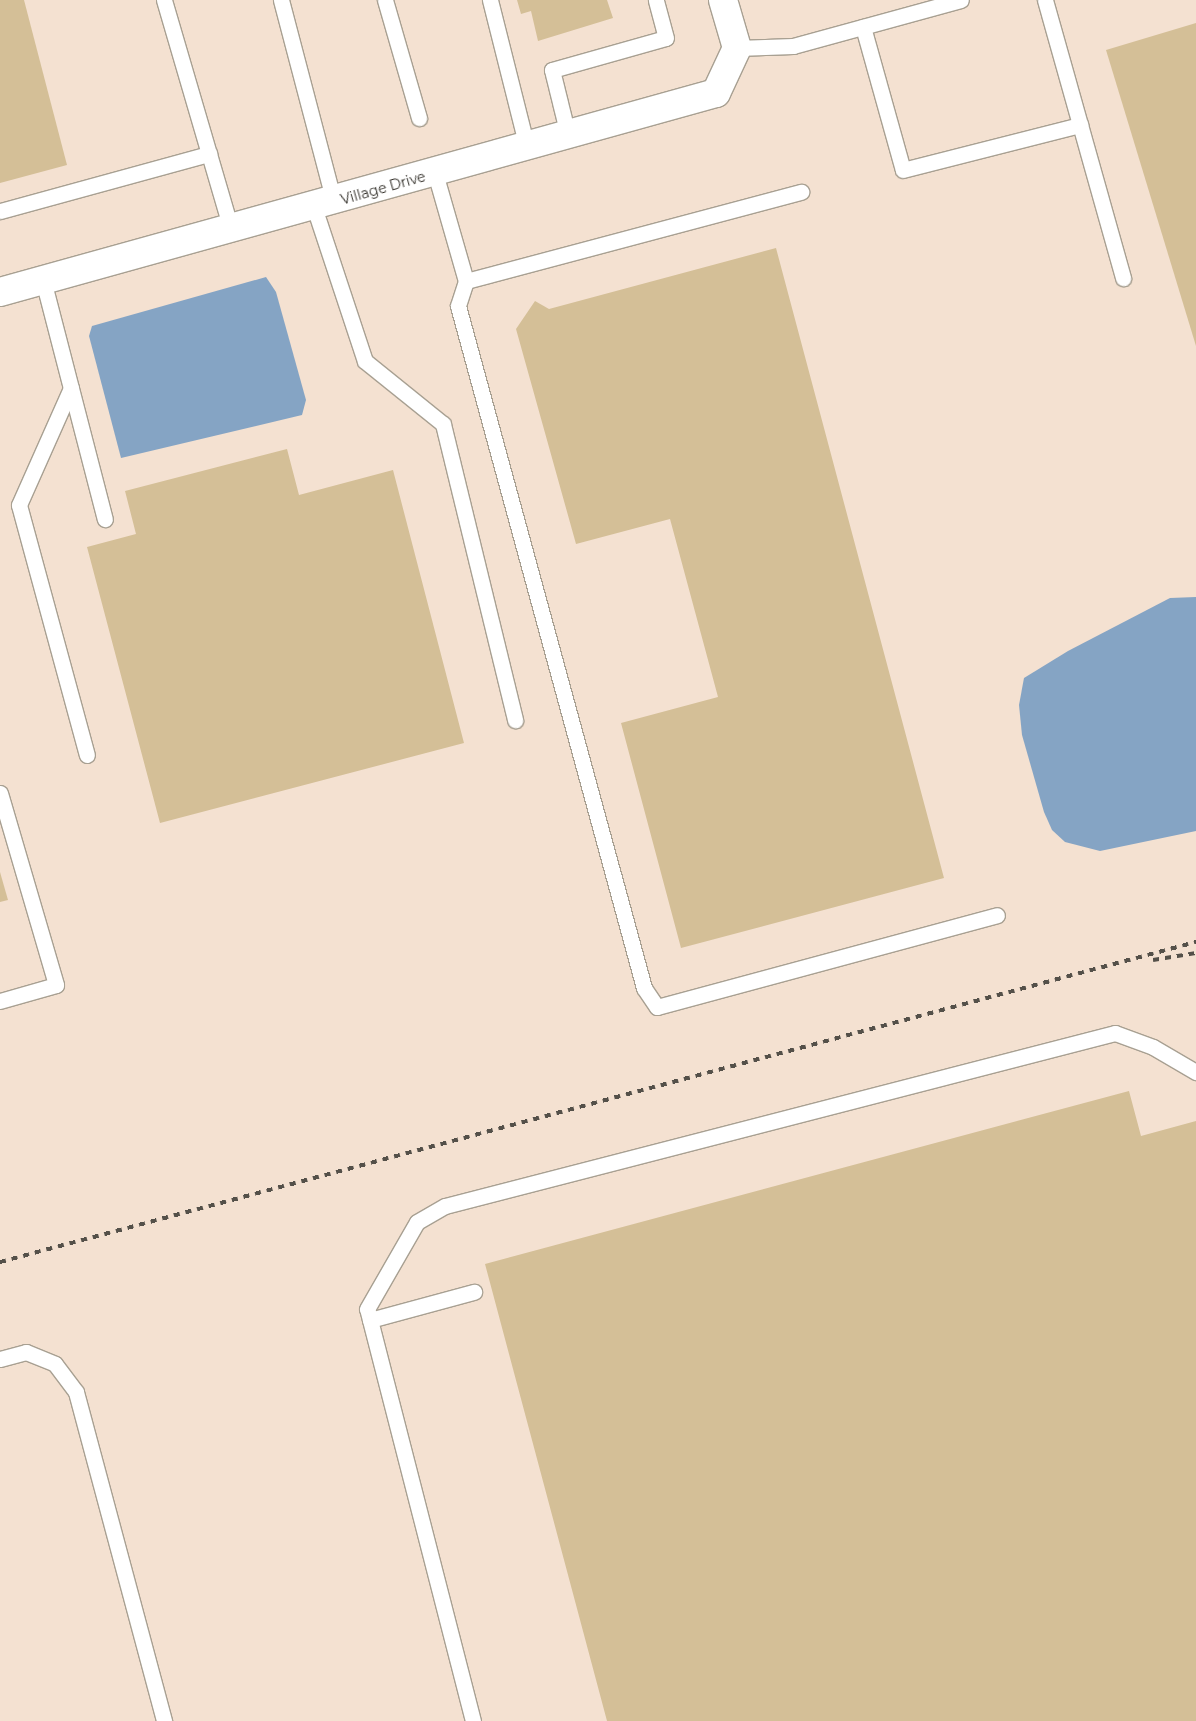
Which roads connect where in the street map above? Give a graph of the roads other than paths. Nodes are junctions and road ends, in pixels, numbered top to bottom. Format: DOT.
graph roads {
  1 [pos="164,0"];
  2 [pos="281,0"];
  3 [pos="385,0"];
  4 [pos="490,0"];
  5 [pos="656,0"];
  6 [pos="723,0"];
  7 [pos="961,0"];
  8 [pos="1045,0"];
  9 [pos="863,27"];
  10 [pos="736,48"];
  11 [pos="418,118"];
  12 [pos="1080,125"];
  13 [pos="568,135"];
  14 [pos="528,147"];
  15 [pos="209,154"];
  16 [pos="435,173"];
  17 [pos="801,192"];
  18 [pos="324,204"];
  19 [pos="0,210"];
  20 [pos="231,229"];
  21 [pos="1123,278"];
  22 [pos="43,280"];
  23 [pos="466,281"];
  24 [pos="0,292"];
  25 [pos="71,388"];
  26 [pos="105,519"];
  27 [pos="515,720"];
  28 [pos="87,755"];
  29 [pos="0,794"];
  30 [pos="996,915"];
  31 [pos="0,1001"];
  32 [pos="1196,1072"];
  33 [pos="474,1292"];
  34 [pos="370,1320"];
  35 [pos="0,1360"];
  36 [pos="164,1721"];
  37 [pos="474,1721"];
  1 -- 15 [label="lane"];
  2 -- 18 [label="lane"];
  3 -- 11 [label="lane"];
  4 -- 14 [label="lane"];
  5 -- 13 [label="lane"];
  6 -- 10 [label="street"];
  7 -- 9 [label="lane"];
  8 -- 12 [label="lane"];
  9 -- 10 [label="lane"];
  9 -- 12 [label="lane"];
  10 -- 13 [label="street, Village Drive"];
  12 -- 21 [label="lane"];
  13 -- 14 [label="street, Village Drive"];
  14 -- 16 [label="street, Village Drive"];
  15 -- 19 [label="lane"];
  15 -- 20 [label="lane"];
  16 -- 18 [label="street, Village Drive"];
  16 -- 23 [label="lane"];
  17 -- 23 [label="lane"];
  18 -- 20 [label="street, Village Drive"];
  18 -- 27 [label="lane"];
  20 -- 22 [label="street, Village Drive"];
  22 -- 24 [label="street, Village Drive"];
  22 -- 25 [label="lane"];
  23 -- 30 [label="lane"];
  25 -- 26 [label="lane"];
  25 -- 28 [label="lane"];
  29 -- 31 [label="lane"];
  32 -- 34 [label="lane"];
  33 -- 34 [label="lane"];
  34 -- 37 [label="lane"];
  35 -- 36 [label="lane"];
}
